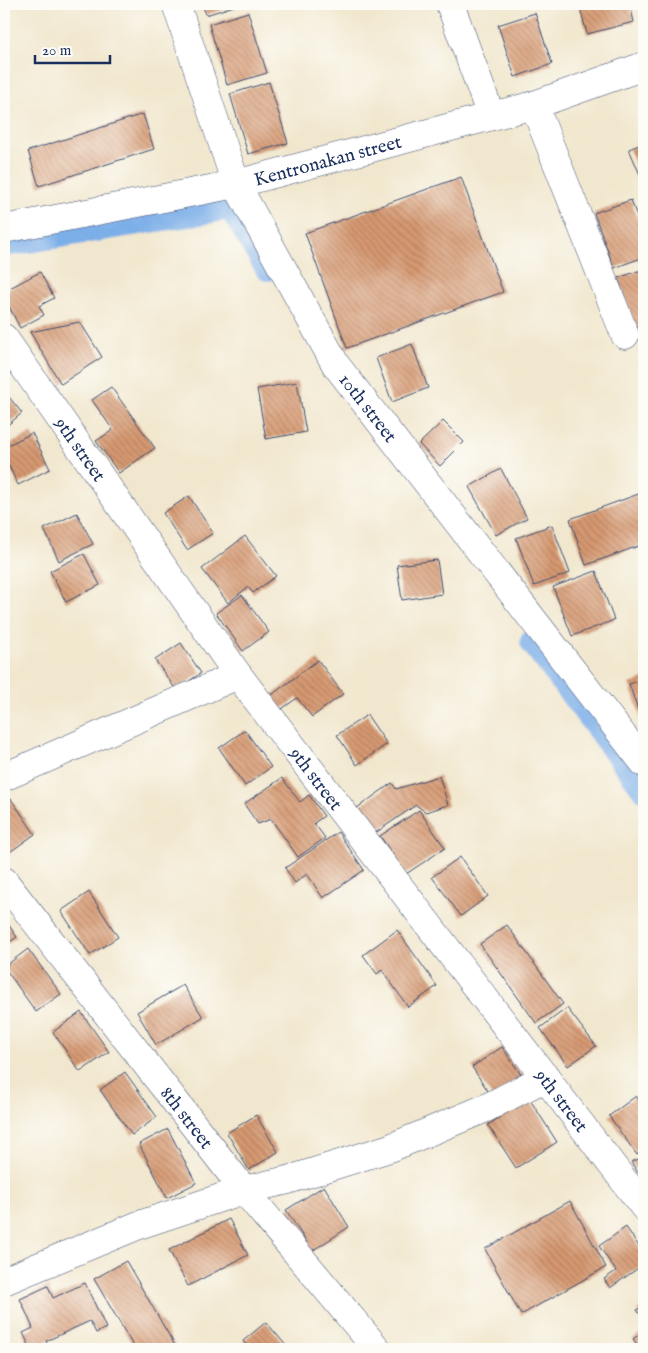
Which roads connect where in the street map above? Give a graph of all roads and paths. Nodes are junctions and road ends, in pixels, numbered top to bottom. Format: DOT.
graph roads {
  1 [pos="176,4"];
  2 [pos="450,4"];
  3 [pos="644,66"];
  4 [pos="534,105"];
  5 [pos="492,116"];
  6 [pos="236,184"];
  7 [pos="4,229"];
  8 [pos="625,335"];
  9 [pos="4,338"];
  10 [pos="238,675"];
  11 [pos="644,763"];
  12 [pos="4,776"];
  13 [pos="4,881"];
  14 [pos="546,1077"];
  15 [pos="244,1190"];
  16 [pos="644,1207"];
  17 [pos="4,1281"];
  18 [pos="377,1349"];
  1 -- 6 [label="street, 10th street"];
  2 -- 5 [label="street"];
  3 -- 4 [label="street, Kentronakan street"];
  4 -- 5 [label="street, Kentronakan street"];
  4 -- 8 [label="street"];
  5 -- 6 [label="street, Kentronakan street"];
  6 -- 7 [label="street, Kentronakan street"];
  6 -- 11 [label="street, 10th street"];
  9 -- 10 [label="street, 9th street"];
  10 -- 12 [label="street"];
  10 -- 14 [label="street, 9th street"];
  13 -- 15 [label="street, 8th street"];
  14 -- 15 [label="street"];
  14 -- 16 [label="street, 9th street"];
  15 -- 17 [label="street"];
  15 -- 18 [label="street, 8th street"];
}
